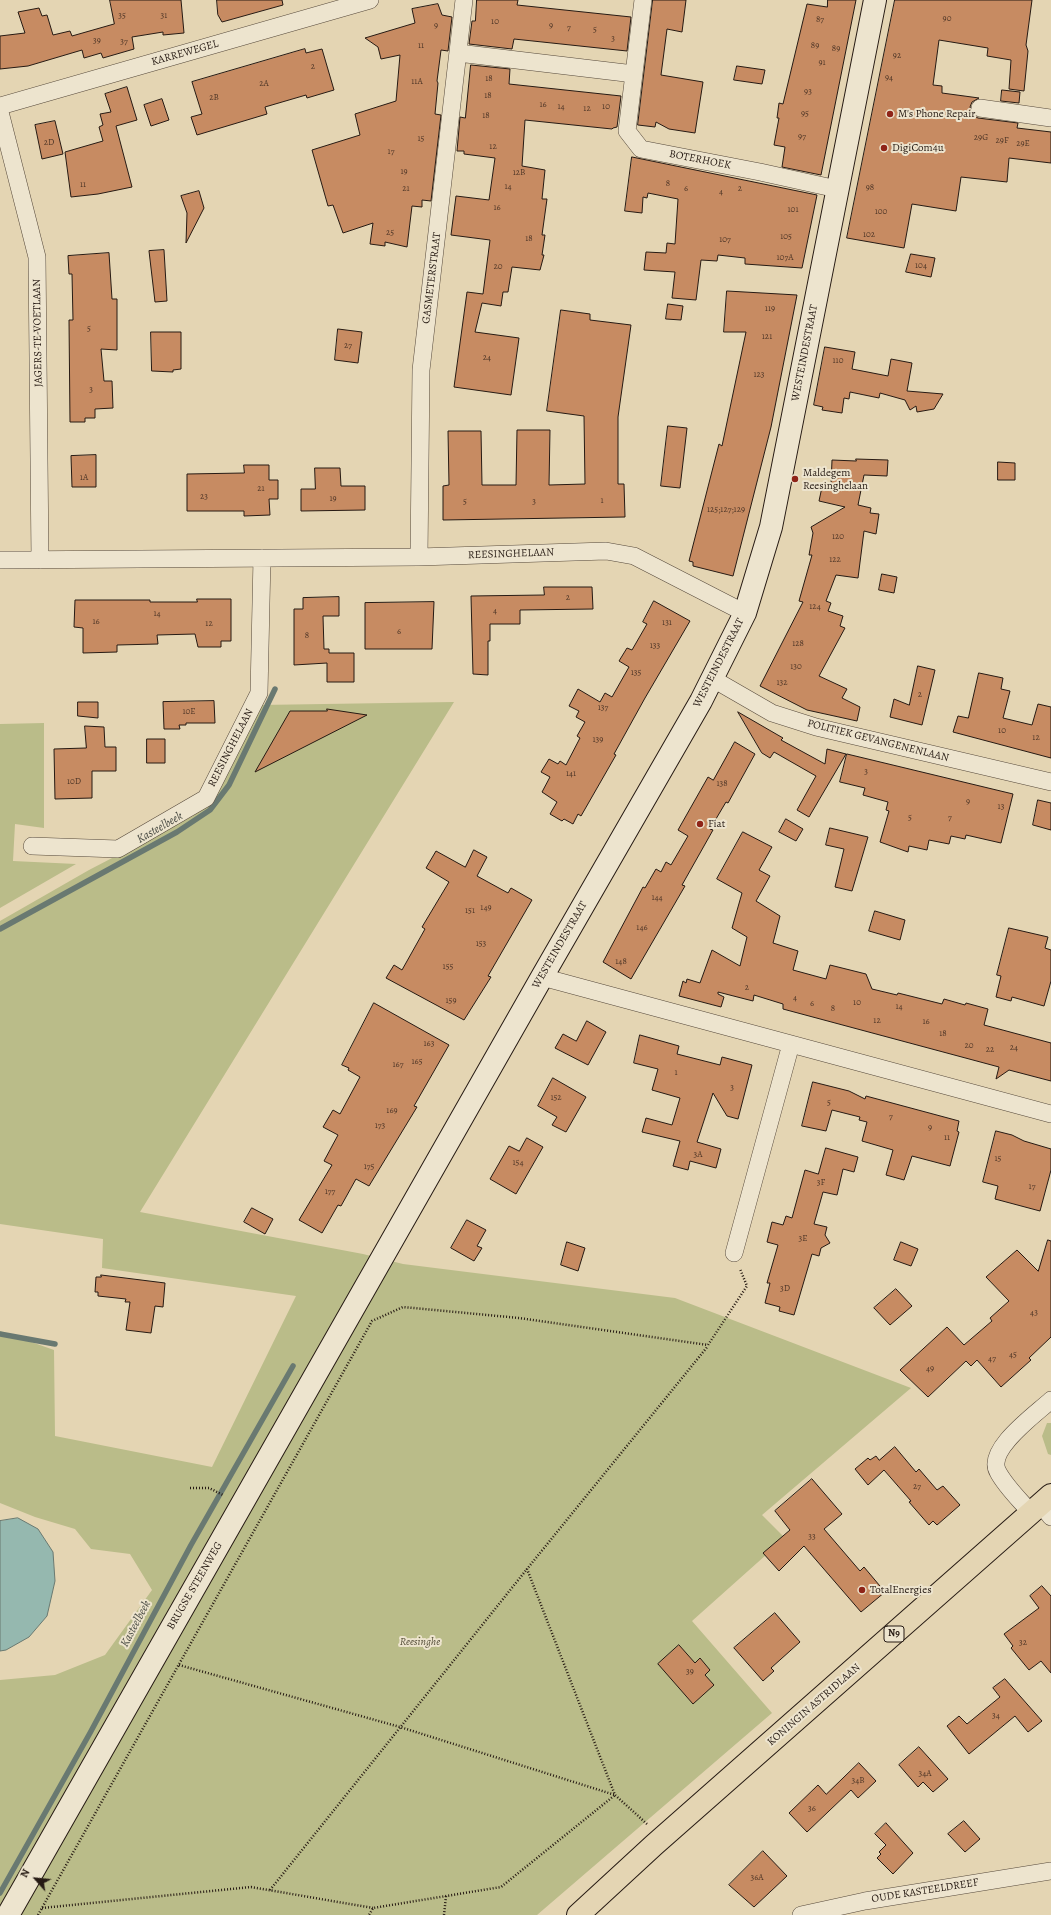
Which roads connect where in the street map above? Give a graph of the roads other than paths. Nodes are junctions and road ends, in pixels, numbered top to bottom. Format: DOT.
graph roads {
  1 [pos="370,0"];
  2 [pos="464,0"];
  3 [pos="643,0"];
  4 [pos="874,0"];
  5 [pos="458,53"];
  6 [pos="634,74"];
  7 [pos="0,106"];
  8 [pos="980,108"];
  9 [pos="0,112"];
  10 [pos="1051,118"];
  11 [pos="837,190"];
  12 [pos="419,557"];
  13 [pos="262,558"];
  14 [pos="0,560"];
  15 [pos="40,560"];
  16 [pos="745,613"];
  17 [pos="713,679"];
  18 [pos="1051,782"];
  19 [pos="32,846"];
  20 [pos="542,977"];
  21 [pos="791,1044"];
  22 [pos="1051,1114"];
  23 [pos="734,1253"];
  24 [pos="382,1258"];
  25 [pos="1051,1400"];
  26 [pos="1044,1507"];
  27 [pos="1051,1871"];
  28 [pos="8,1915"];
  29 [pos="578,1915"];
  30 [pos="801,1915"];
  1 -- 7 [label="street, KARREWEGEL"];
  2 -- 5 [label="street, GASMETERSTRAAT"];
  3 -- 6 [label="street, BOTERHOEK"];
  4 -- 11 [label="street, WESTEINDESTRAAT"];
  5 -- 6 [label="street"];
  5 -- 12 [label="street, GASMETERSTRAAT"];
  6 -- 11 [label="street, BOTERHOEK"];
  8 -- 10 [label="street"];
  9 -- 15 [label="street, JAGERS-TE-VOETLAAN"];
  11 -- 16 [label="street, WESTEINDESTRAAT"];
  12 -- 13 [label="street, REESINGHELAAN"];
  12 -- 16 [label="street, REESINGHELAAN"];
  13 -- 15 [label="street, REESINGHELAAN"];
  13 -- 19 [label="street, REESINGHELAAN"];
  14 -- 15 [label="street, REESINGHELAAN"];
  16 -- 17 [label="street, WESTEINDESTRAAT"];
  17 -- 18 [label="street, POLITIEK GEVANGENENLAAN"];
  17 -- 20 [label="street, WESTEINDESTRAAT"];
  20 -- 21 [label="street"];
  20 -- 24 [label="street, WESTEINDESTRAAT"];
  21 -- 22 [label="street"];
  21 -- 23 [label="street"];
  24 -- 28 [label="street, BRUGSE STEENWEG"];
  25 -- 26 [label="street"];
  26 -- 29 [label="main road, KONINGIN ASTRIDLAAN / N9"];
  27 -- 30 [label="street, OUDE KASTEELDREEF"];
}
